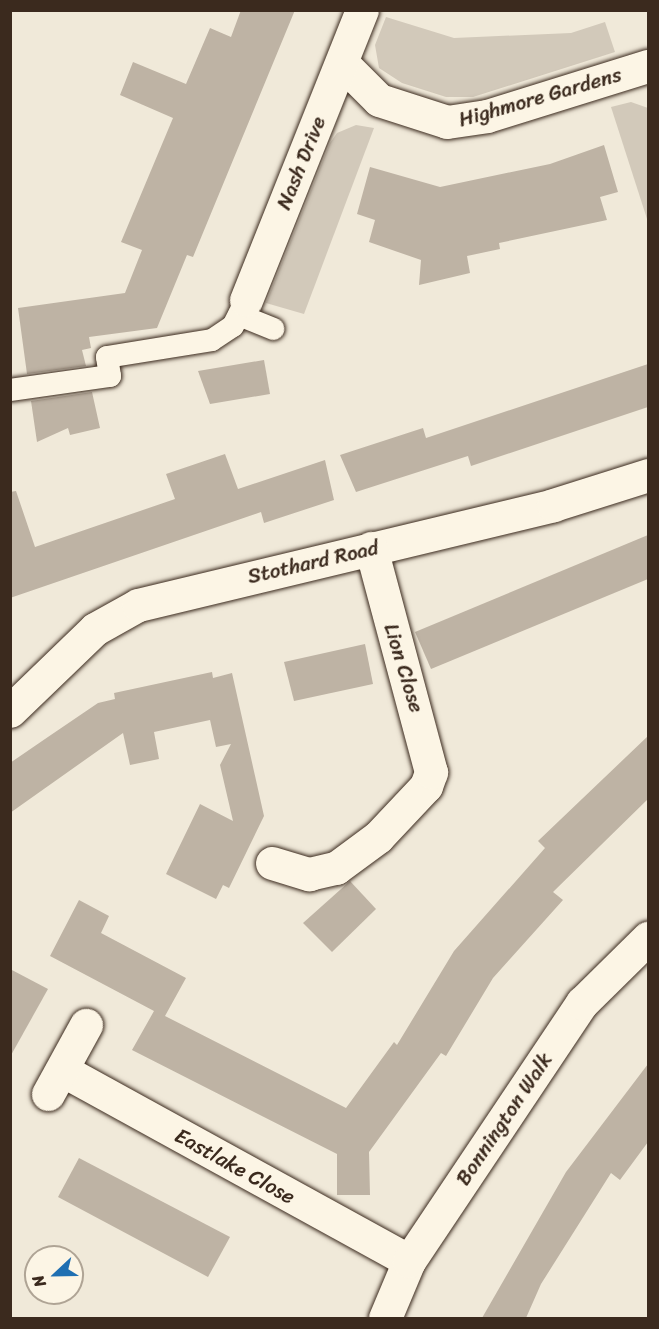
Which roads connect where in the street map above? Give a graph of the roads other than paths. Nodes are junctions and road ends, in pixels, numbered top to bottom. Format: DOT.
graph roads {
  1 [pos="362,10"];
  2 [pos="342,63"];
  3 [pos="648,66"];
  4 [pos="242,308"];
  5 [pos="273,329"];
  6 [pos="10,390"];
  7 [pos="648,475"];
  8 [pos="371,548"];
  9 [pos="10,711"];
  10 [pos="272,863"];
  11 [pos="648,938"];
  12 [pos="86,1025"];
  13 [pos="409,1262"];
  14 [pos="385,1318"];
  1 -- 2 [label="street, Nash Drive"];
  2 -- 3 [label="street, Highmore Gardens"];
  2 -- 4 [label="street, Nash Drive"];
  4 -- 5 [label="lane"];
  4 -- 6 [label="lane, Nash Drive"];
  7 -- 8 [label="street, Stothard Road"];
  8 -- 9 [label="street, Stothard Road"];
  8 -- 10 [label="street, Lion Close"];
  11 -- 13 [label="street, Bonnington Walk"];
  12 -- 13 [label="street, Eastlake Close"];
  13 -- 14 [label="street, Bonnington Walk"];
}
